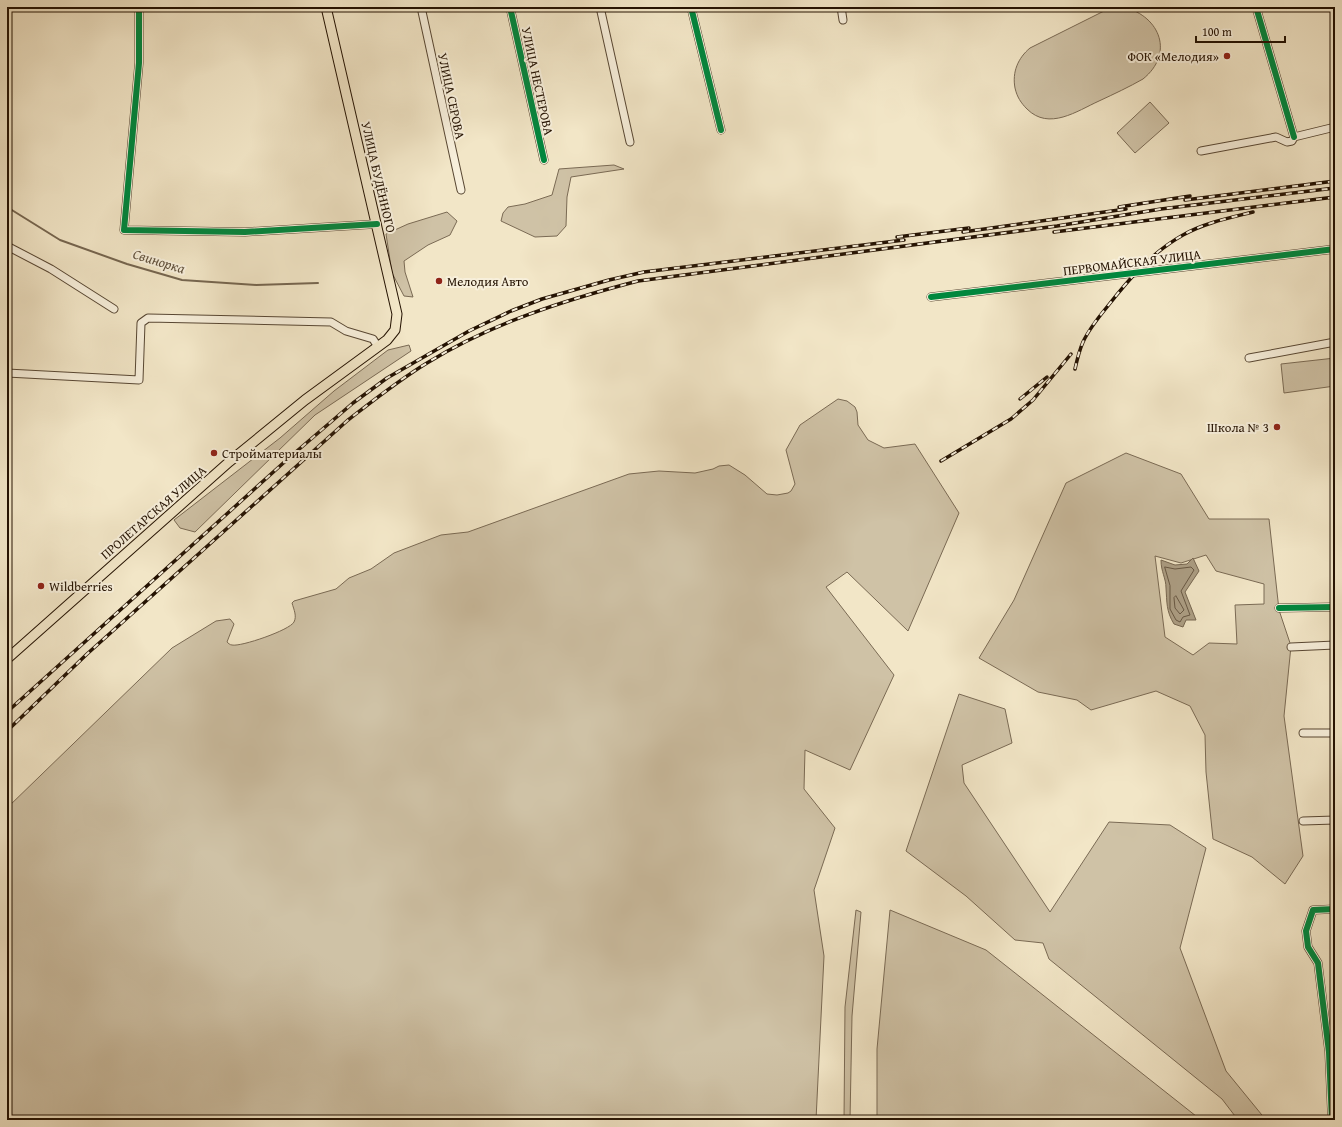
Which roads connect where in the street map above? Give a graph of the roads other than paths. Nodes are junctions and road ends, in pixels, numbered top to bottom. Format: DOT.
graph roads {
  1 [pos="139,7"];
  2 [pos="326,7"];
  3 [pos="420,7"];
  4 [pos="510,7"];
  5 [pos="600,7"];
  6 [pos="691,7"];
  7 [pos="841,7"];
  8 [pos="1256,7"];
  9 [pos="843,20"];
  10 [pos="1335,127"];
  11 [pos="721,130"];
  12 [pos="1294,137"];
  13 [pos="630,142"];
  14 [pos="1201,151"];
  15 [pos="544,160"];
  16 [pos="461,190"];
  17 [pos="377,224"];
  18 [pos="7,246"];
  19 [pos="1335,249"];
  20 [pos="931,297"];
  21 [pos="114,309"];
  22 [pos="1335,342"];
  23 [pos="378,347"];
  24 [pos="1249,358"];
  25 [pos="7,373"];
  26 [pos="1335,607"];
  27 [pos="1280,608"];
  28 [pos="1335,645"];
  29 [pos="1291,646"];
  30 [pos="7,659"];
  31 [pos="1303,733"];
  32 [pos="1335,733"];
  33 [pos="1335,820"];
  34 [pos="1303,821"];
  35 [pos="1335,909"];
  36 [pos="1332,1051"];
  37 [pos="7,1118"];
  38 [pos="14,1120"];
  39 [pos="1332,1120"];
  1 -- 17 [label="street"];
  2 -- 17 [label="main road, УЛИЦА БУДЁННОГО"];
  3 -- 16 [label="street, УЛИЦА СЕРОВА"];
  4 -- 15 [label="street, УЛИЦА НЕСТЕРОВА"];
  5 -- 13 [label="street"];
  6 -- 11 [label="street"];
  7 -- 9 [label="street"];
  8 -- 12 [label="street"];
  10 -- 12 [label="street"];
  12 -- 14 [label="street"];
  17 -- 23 [label="main road, УЛИЦА БУДЁННОГО"];
  18 -- 21 [label="street"];
  19 -- 20 [label="street, ПЕРВОМАЙСКАЯ УЛИЦА"];
  22 -- 24 [label="street"];
  23 -- 25 [label="street"];
  23 -- 30 [label="main road, ПРОЛЕТАРСКАЯ УЛИЦА"];
  26 -- 27 [label="street"];
  28 -- 29 [label="street"];
  31 -- 32 [label="street"];
  33 -- 34 [label="street"];
  35 -- 36 [label="street"];
  36 -- 39 [label="street"];
  37 -- 38 [label="street"];
}
